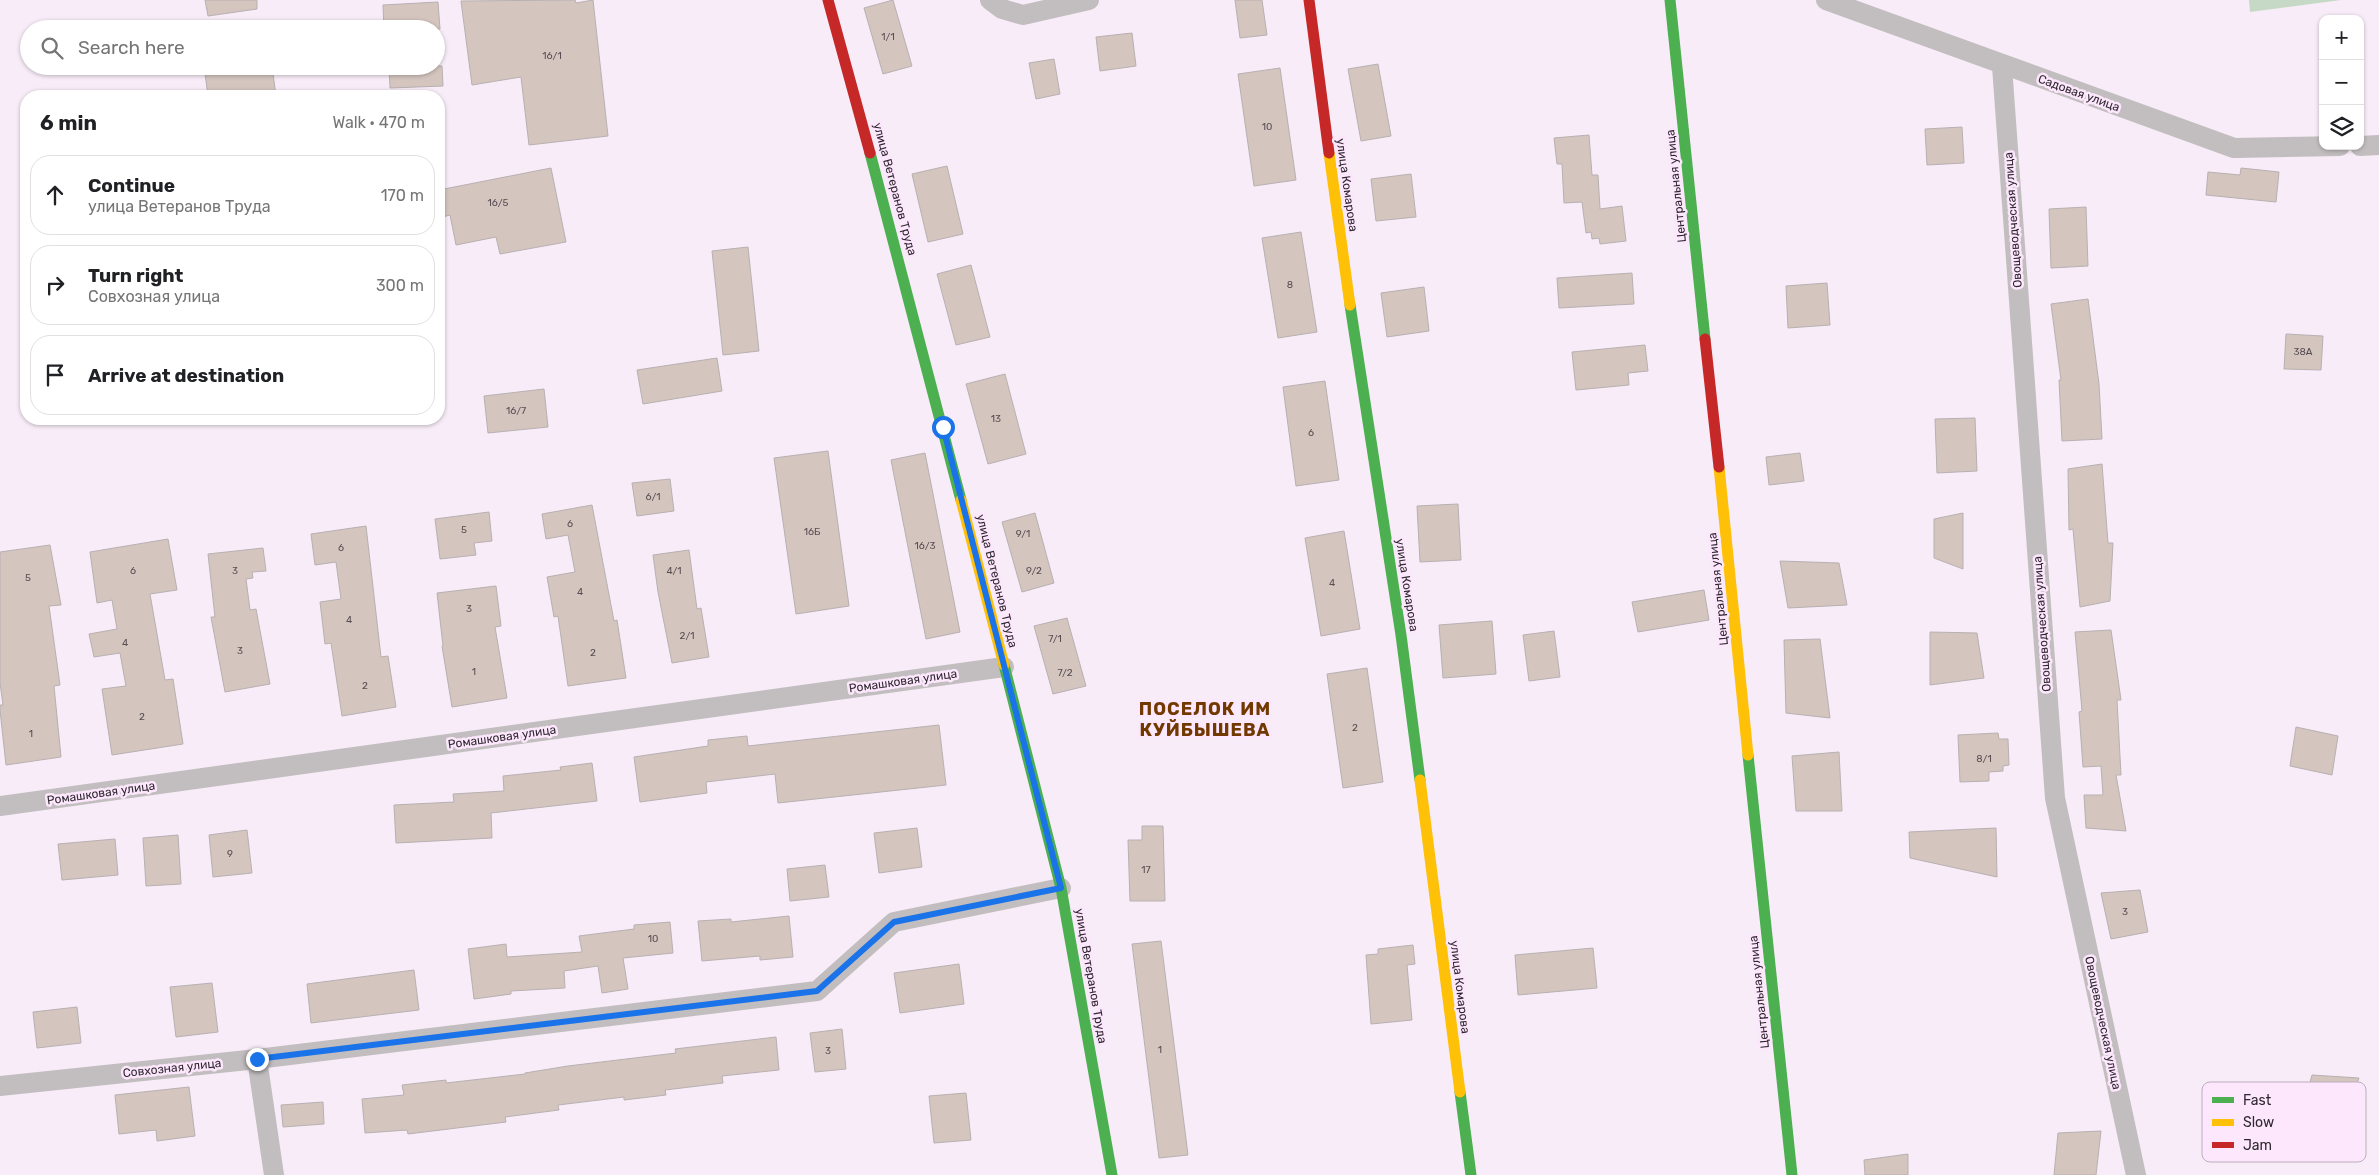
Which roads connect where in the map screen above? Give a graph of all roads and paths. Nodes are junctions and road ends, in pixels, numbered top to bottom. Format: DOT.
graph roads {
  1 [pos="828,0"];
  2 [pos="990,0"];
  3 [pos="1089,0"];
  4 [pos="1308,0"];
  5 [pos="1670,0"];
  6 [pos="1826,0"];
  7 [pos="2002,66"];
  8 [pos="2319,146"];
  9 [pos="2364,146"];
  10 [pos="2379,146"];
  11 [pos="1004,667"];
  12 [pos="0,806"];
  13 [pos="1061,888"];
  14 [pos="257,1059"];
  15 [pos="0,1086"];
  16 [pos="274,1175"];
  17 [pos="1112,1175"];
  18 [pos="1471,1175"];
  19 [pos="1792,1175"];
  20 [pos="2136,1175"];
  1 -- 11 [label="street, улица Ветеранов Труда"];
  2 -- 3 [label="street"];
  4 -- 18 [label="street, улица Комарова"];
  5 -- 19 [label="street, Центральная улица"];
  6 -- 7 [label="street, Садовая улица"];
  7 -- 8 [label="street, Садовая улица"];
  7 -- 20 [label="street, Овощеводческая улица"];
  9 -- 10 [label="street"];
  11 -- 12 [label="street, Ромашковая улица"];
  11 -- 13 [label="street, улица Ветеранов Труда"];
  13 -- 14 [label="street, Совхозная улица"];
  13 -- 17 [label="street, улица Ветеранов Труда"];
  14 -- 15 [label="street, Совхозная улица"];
  14 -- 16 [label="street"];
}
